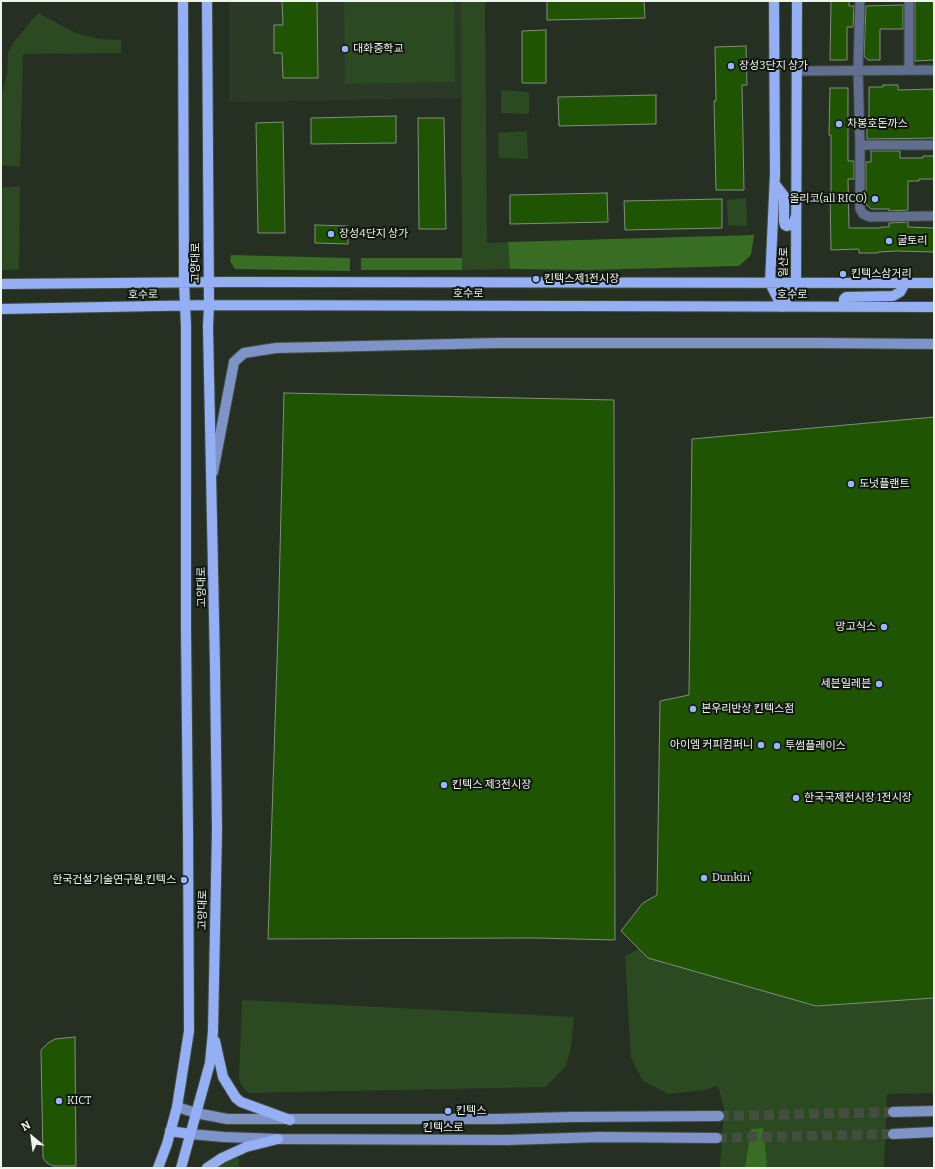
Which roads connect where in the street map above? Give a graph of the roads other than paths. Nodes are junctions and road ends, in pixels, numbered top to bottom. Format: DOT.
graph roads {
  1 [pos="183,1"];
  2 [pos="207,1"];
  3 [pos="774,1"];
  4 [pos="797,1"];
  5 [pos="860,1"];
  6 [pos="909,1"];
  7 [pos="858,70"];
  8 [pos="909,70"];
  9 [pos="934,70"];
  10 [pos="797,71"];
  11 [pos="860,145"];
  12 [pos="934,145"];
  13 [pos="775,184"];
  14 [pos="797,215"];
  15 [pos="934,216"];
  16 [pos="184,282"];
  17 [pos="208,282"];
  18 [pos="770,283"];
  19 [pos="796,283"];
  20 [pos="904,283"];
  21 [pos="934,283"];
  22 [pos="1,284"];
  23 [pos="209,305"];
  24 [pos="186,306"];
  25 [pos="782,307"];
  26 [pos="851,307"];
  27 [pos="934,307"];
  28 [pos="1,309"];
  29 [pos="934,344"];
  30 [pos="212,480"];
  31 [pos="213,1031"];
  32 [pos="177,1107"];
  33 [pos="934,1111"];
  34 [pos="893,1112"];
  35 [pos="196,1113"];
  36 [pos="719,1116"];
  37 [pos="290,1120"];
  38 [pos="170,1131"];
  39 [pos="918,1132"];
  40 [pos="934,1132"];
  41 [pos="190,1134"];
  42 [pos="893,1134"];
  43 [pos="934,1136"];
  44 [pos="717,1138"];
  45 [pos="278,1139"];
  46 [pos="158,1168"];
  47 [pos="181,1168"];
  48 [pos="207,1168"];
  1 -- 16 [label="main road, 고양대로"];
  2 -- 17 [label="main road, 고양대로"];
  3 -- 13 [label="main road, 일산로"];
  4 -- 10 [label="main road, 일산로"];
  5 -- 7 [label="street"];
  6 -- 8 [label="street"];
  7 -- 8 [label="street"];
  7 -- 10 [label="street"];
  7 -- 11 [label="street"];
  8 -- 9 [label="street"];
  10 -- 14 [label="main road, 일산로"];
  11 -- 12 [label="street"];
  11 -- 15 [label="street"];
  13 -- 14 [label="main road"];
  13 -- 18 [label="main road, 일산로"];
  14 -- 19 [label="main road, 일산로"];
  16 -- 17 [label="main road, 호수로"];
  16 -- 22 [label="main road, 호수로"];
  16 -- 24 [label="main road, 고양대로"];
  17 -- 18 [label="main road, 호수로"];
  17 -- 23 [label="main road, 고양대로"];
  18 -- 19 [label="main road, 호수로"];
  18 -- 25 [label="main road, 일산로"];
  19 -- 20 [label="main road, 호수로"];
  19 -- 25 [label="main road, 일산로"];
  20 -- 21 [label="main road, 호수로"];
  20 -- 26 [label="main road"];
  23 -- 24 [label="main road, 호수로"];
  23 -- 25 [label="main road, 호수로"];
  23 -- 30 [label="main road, 고양대로"];
  24 -- 28 [label="main road, 호수로"];
  24 -- 32 [label="main road, 고양대로"];
  25 -- 26 [label="main road, 호수로"];
  26 -- 27 [label="main road, 호수로"];
  29 -- 30 [label="main road"];
  30 -- 31 [label="main road, 고양대로"];
  31 -- 35 [label="main road, 고양대로"];
  31 -- 37 [label="main road"];
  32 -- 35 [label="main road, 킨텍스로"];
  32 -- 38 [label="main road, 고양대로"];
  33 -- 34 [label="main road"];
  35 -- 37 [label="main road, 킨텍스로"];
  35 -- 41 [label="main road, 고양대로"];
  36 -- 37 [label="main road, 킨텍스로"];
  38 -- 41 [label="main road, 킨텍스로"];
  38 -- 46 [label="main road, 고양대로"];
  39 -- 40 [label="main road"];
  39 -- 42 [label="main road"];
  39 -- 43 [label="main road"];
  41 -- 45 [label="main road, 킨텍스로"];
  41 -- 47 [label="main road, 고양대로"];
  44 -- 45 [label="main road, 킨텍스로"];
  45 -- 48 [label="main road"];
}
